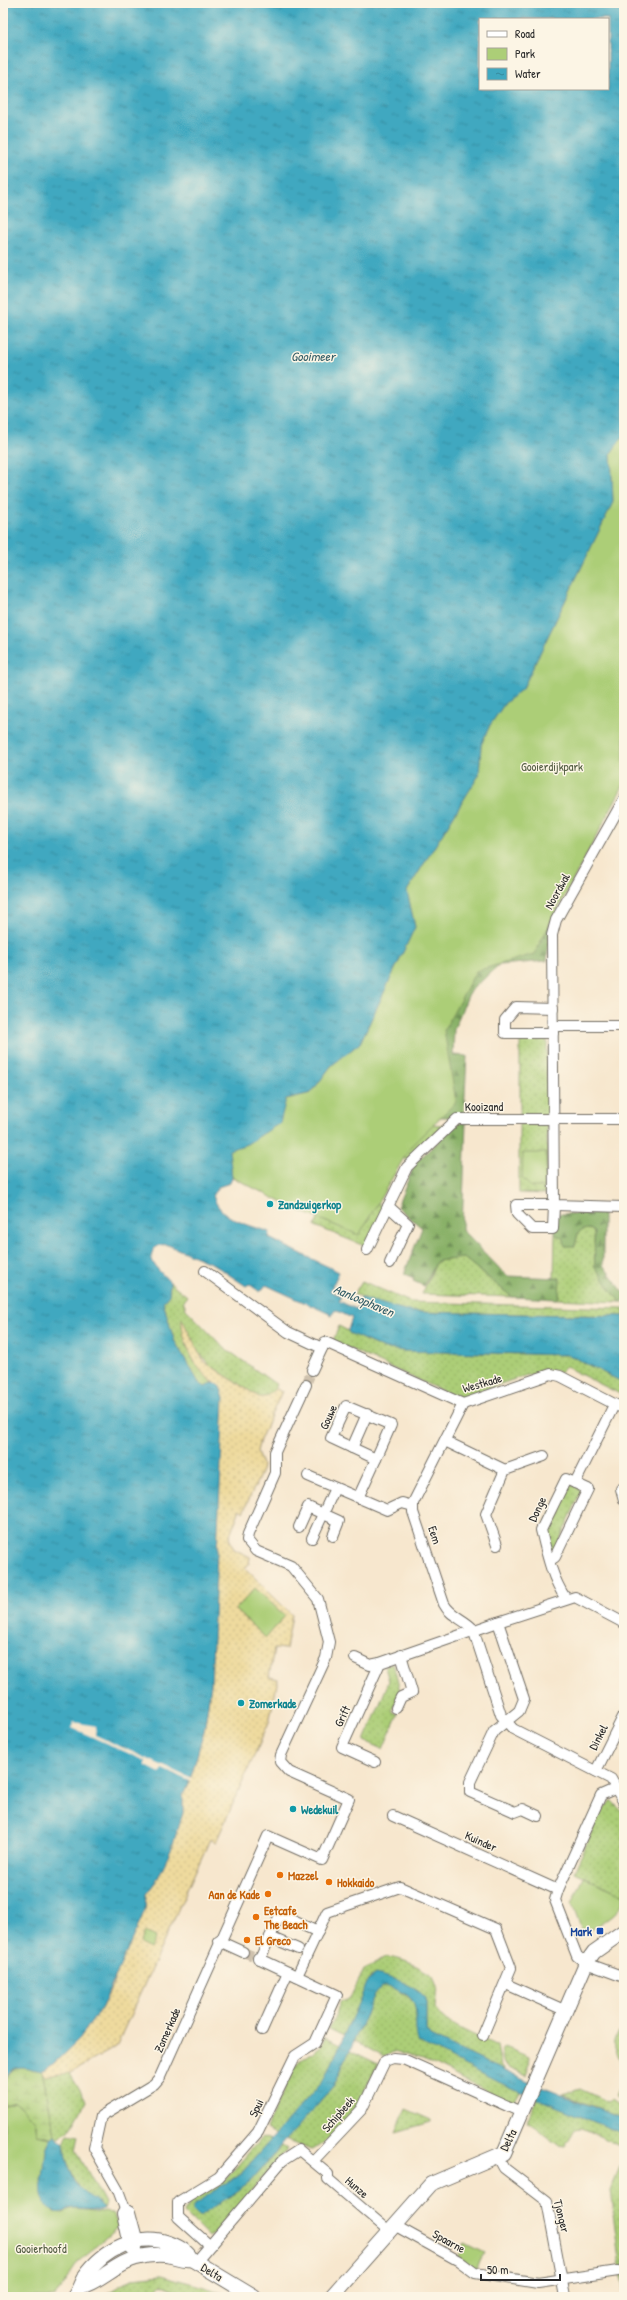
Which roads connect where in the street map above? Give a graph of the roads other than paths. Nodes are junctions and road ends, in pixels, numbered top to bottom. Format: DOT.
graph roads {
  1 [pos="624,799"];
  2 [pos="553,1008"];
  3 [pos="624,1026"];
  4 [pos="553,1030"];
  5 [pos="554,1119"];
  6 [pos="624,1119"];
  7 [pos="388,1206"];
  8 [pos="624,1206"];
  9 [pos="367,1250"];
  10 [pos="390,1263"];
  11 [pos="205,1271"];
  12 [pos="323,1345"];
  13 [pos="312,1370"];
  14 [pos="306,1385"];
  15 [pos="464,1404"];
  16 [pos="614,1404"];
  17 [pos="624,1409"];
  18 [pos="367,1414"];
  19 [pos="445,1441"];
  20 [pos="352,1448"];
  21 [pos="544,1456"];
  22 [pos="376,1459"];
  23 [pos="505,1470"];
  24 [pos="308,1476"];
  25 [pos="575,1483"];
  26 [pos="335,1488"];
  27 [pos="621,1489"];
  28 [pos="358,1498"];
  29 [pos="624,1500"];
  30 [pos="413,1506"];
  31 [pos="324,1514"];
  32 [pos="299,1527"];
  33 [pos="333,1536"];
  34 [pos="312,1538"];
  35 [pos="497,1545"];
  36 [pos="549,1561"];
  37 [pos="566,1599"];
  38 [pos="498,1622"];
  39 [pos="624,1623"];
  40 [pos="473,1629"];
  41 [pos="401,1655"];
  42 [pos="355,1658"];
  43 [pos="380,1663"];
  44 [pos="396,1708"];
  45 [pos="624,1715"];
  46 [pos="506,1722"];
  47 [pos="375,1762"];
  48 [pos="596,1770"];
  49 [pos="617,1788"];
  50 [pos="624,1803"];
  51 [pos="393,1816"];
  52 [pos="538,1816"];
  53 [pos="558,1890"];
  54 [pos="624,1931"];
  55 [pos="318,1932"];
  56 [pos="270,1937"];
  57 [pos="219,1941"];
  58 [pos="298,1949"];
  59 [pos="243,1952"];
  60 [pos="586,1963"];
  61 [pos="292,1974"];
  62 [pos="624,1978"];
  63 [pos="506,1984"];
  64 [pos="564,2010"];
  65 [pos="262,2030"];
  66 [pos="483,2035"];
  67 [pos="521,2112"];
  68 [pos="498,2157"];
  69 [pos="313,2161"];
  70 [pos="391,2228"];
  71 [pos="133,2243"];
  72 [pos="209,2245"];
  73 [pos="135,2258"];
  74 [pos="194,2260"];
  75 [pos="618,2271"];
  76 [pos="563,2279"];
  77 [pos="78,2291"];
  78 [pos="254,2297"];
  79 [pos="332,2297"];
  80 [pos="565,2297"];
  1 -- 2 [label="street, Noordwal"];
  2 -- 4 [label="street, Noordwal"];
  2 -- 4 [label="street"];
  3 -- 4 [label="street"];
  4 -- 5 [label="street, Noordwal"];
  5 -- 6 [label="street, Kooizand"];
  5 -- 7 [label="street, Kooizand"];
  5 -- 8 [label="street, Noordwal"];
  7 -- 9 [label="street, Kooizand"];
  7 -- 10 [label="street"];
  11 -- 12 [label="street, Westkade"];
  12 -- 13 [label="street"];
  12 -- 15 [label="street, Westkade"];
  14 -- 57 [label="street, Zomerkade"];
  15 -- 16 [label="street, Westkade"];
  15 -- 19 [label="street"];
  16 -- 17 [label="street, Westkade"];
  16 -- 25 [label="street"];
  18 -- 20 [label="street"];
  18 -- 20 [label="street, Gouwe"];
  18 -- 22 [label="street, Gouwe"];
  19 -- 23 [label="street"];
  19 -- 30 [label="street"];
  20 -- 22 [label="street, Gouwe"];
  21 -- 23 [label="street"];
  22 -- 28 [label="street, Gouwe"];
  23 -- 35 [label="street"];
  24 -- 26 [label="street"];
  25 -- 36 [label="street"];
  25 -- 36 [label="street, Donge"];
  26 -- 28 [label="street"];
  26 -- 31 [label="street"];
  27 -- 29 [label="street"];
  28 -- 30 [label="street"];
  30 -- 40 [label="street, Eem"];
  31 -- 32 [label="street"];
  31 -- 33 [label="street"];
  31 -- 34 [label="street"];
  36 -- 37 [label="street, Donge"];
  37 -- 38 [label="street"];
  37 -- 39 [label="street"];
  38 -- 40 [label="street"];
  38 -- 46 [label="street"];
  40 -- 41 [label="street"];
  40 -- 46 [label="street"];
  41 -- 43 [label="street"];
  41 -- 44 [label="street"];
  42 -- 43 [label="street"];
  43 -- 47 [label="street, Grift"];
  45 -- 48 [label="street, Dinkel"];
  46 -- 48 [label="street"];
  46 -- 52 [label="street"];
  48 -- 49 [label="street"];
  49 -- 50 [label="street"];
  49 -- 53 [label="street"];
  51 -- 53 [label="street, Kuinder"];
  53 -- 60 [label="street"];
  54 -- 60 [label="street, Delta"];
  55 -- 56 [label="street, Spui"];
  55 -- 61 [label="street"];
  55 -- 63 [label="street"];
  56 -- 58 [label="street"];
  56 -- 61 [label="street, Spui"];
  57 -- 59 [label="street"];
  57 -- 71 [label="street, Zomerkade"];
  60 -- 62 [label="street"];
  60 -- 64 [label="street, Delta"];
  61 -- 65 [label="street"];
  61 -- 72 [label="street, Spui"];
  63 -- 64 [label="street"];
  63 -- 66 [label="street"];
  64 -- 67 [label="street, Delta"];
  67 -- 68 [label="street, Delta"];
  67 -- 69 [label="street, Schipbeek"];
  68 -- 70 [label="street, Delta"];
  68 -- 76 [label="street, Tjonger"];
  69 -- 70 [label="street, Hunze"];
  69 -- 72 [label="street"];
  70 -- 76 [label="street, Spaarne"];
  70 -- 79 [label="street, Delta"];
  71 -- 73 [label="street, Zomerkade"];
  71 -- 74 [label="street, Delta"];
  71 -- 77 [label="street"];
  72 -- 74 [label="street"];
  73 -- 74 [label="street, Delta"];
  73 -- 77 [label="street, Delta"];
  74 -- 78 [label="street, Delta"];
  75 -- 76 [label="street"];
  76 -- 80 [label="street, Tjonger"];
}
